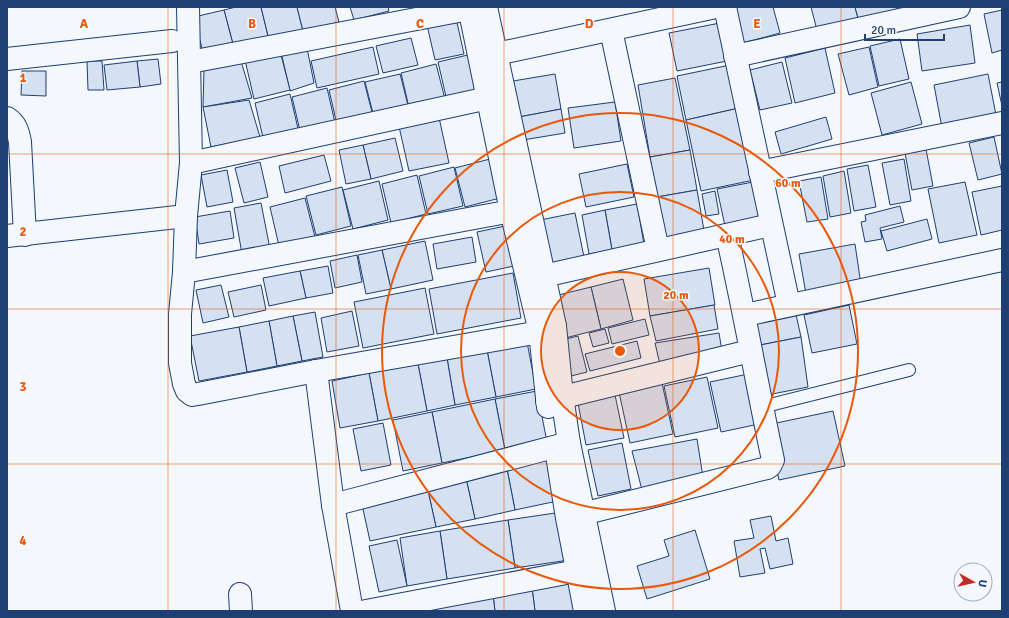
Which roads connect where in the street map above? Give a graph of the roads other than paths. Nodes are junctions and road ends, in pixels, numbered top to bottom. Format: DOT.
graph roads {
  1 [pos="188,7"];
  2 [pos="716,7"];
  3 [pos="725,7"];
  4 [pos="959,7"];
  5 [pos="475,8"];
  6 [pos="611,30"];
  7 [pos="172,41"];
  8 [pos="735,56"];
  9 [pos="488,57"];
  10 [pos="7,59"];
  11 [pos="190,62"];
  12 [pos="496,96"];
  13 [pos="7,118"];
  14 [pos="1002,123"];
  15 [pos="191,163"];
  16 [pos="760,172"];
  17 [pos="520,208"];
  18 [pos="186,216"];
  19 [pos="771,226"];
  20 [pos="16,235"];
  21 [pos="727,235"];
  22 [pos="658,250"];
  23 [pos="1002,260"];
  24 [pos="184,272"];
  25 [pos="536,278"];
  26 [pos="788,305"];
  27 [pos="745,315"];
  28 [pos="547,329"];
  29 [pos="750,351"];
  30 [pos="909,370"];
  31 [pos="316,371"];
  32 [pos="554,399"];
  33 [pos="762,407"];
  34 [pos="562,446"];
  35 [pos="333,505"];
  36 [pos="575,516"];
  37 [pos="586,568"];
  38 [pos="352,611"];
  39 [pos="366,611"];
  40 [pos="585,611"];
  41 [pos="604,611"];
  1 -- 11 [label="street"];
  2 -- 6 [label="street"];
  3 -- 8 [label="street"];
  4 -- 8 [label="street"];
  5 -- 9 [label="street"];
  5 -- 11 [label="street"];
  6 -- 9 [label="street"];
  6 -- 22 [label="street"];
  7 -- 10 [label="street"];
  8 -- 16 [label="street"];
  9 -- 12 [label="street"];
  11 -- 15 [label="street"];
  12 -- 15 [label="street"];
  12 -- 17 [label="street"];
  13 -- 20 [label="street"];
  14 -- 16 [label="street"];
  15 -- 18 [label="street"];
  16 -- 19 [label="street"];
  17 -- 24 [label="street"];
  17 -- 25 [label="street"];
  18 -- 20 [label="street"];
  18 -- 24 [label="street"];
  19 -- 21 [label="street"];
  19 -- 26 [label="street"];
  21 -- 22 [label="street"];
  21 -- 27 [label="street"];
  22 -- 25 [label="street"];
  23 -- 26 [label="street"];
  24 -- 31 [label="street"];
  25 -- 28 [label="street"];
  26 -- 27 [label="street"];
  27 -- 29 [label="street"];
  28 -- 31 [label="street"];
  28 -- 32 [label="street"];
  29 -- 32 [label="street"];
  29 -- 33 [label="street"];
  30 -- 33 [label="lane"];
  31 -- 35 [label="street"];
  32 -- 34 [label="street"];
  33 -- 36 [label="street"];
  34 -- 35 [label="street"];
  34 -- 36 [label="street"];
  35 -- 38 [label="street"];
  36 -- 37 [label="street"];
  37 -- 39 [label="street"];
  37 -- 40 [label="street"];
  37 -- 41 [label="street"];
}
